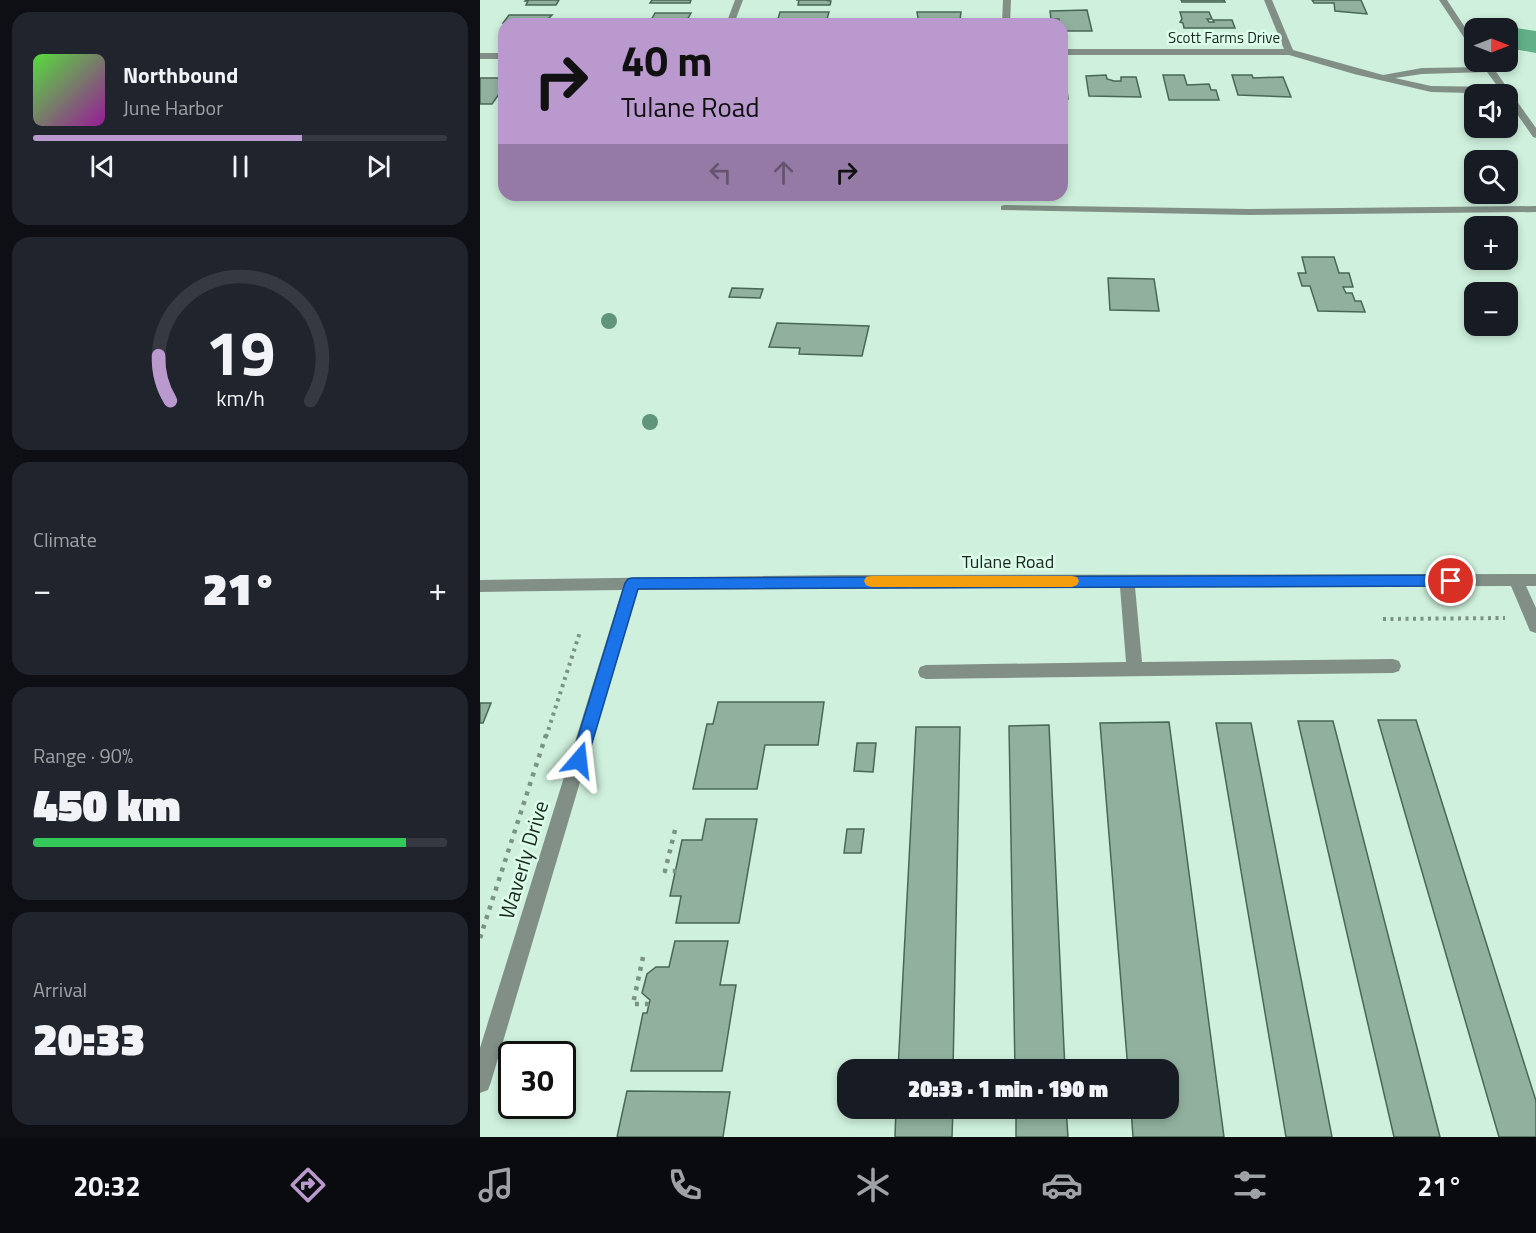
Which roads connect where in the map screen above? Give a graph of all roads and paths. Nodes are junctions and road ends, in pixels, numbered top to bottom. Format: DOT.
graph roads {
  1 [pos="739,0"];
  2 [pos="1007,0"];
  3 [pos="1268,0"];
  4 [pos="1443,0"];
  5 [pos="732,18"];
  6 [pos="1006,18"];
  7 [pos="1464,31"];
  8 [pos="1068,52"];
  9 [pos="1289,52"];
  10 [pos="480,56"];
  11 [pos="498,56"];
  12 [pos="1464,67"];
  13 [pos="1383,77"];
  14 [pos="1464,89"];
  15 [pos="1518,108"];
  16 [pos="1536,134"];
  17 [pos="1005,208"];
  18 [pos="1536,209"];
  19 [pos="1516,580"];
  20 [pos="1536,580"];
  21 [pos="1127,581"];
  22 [pos="632,583"];
  23 [pos="480,586"];
  24 [pos="1383,619"];
  25 [pos="1534,622"];
  26 [pos="580,632"];
  27 [pos="1393,666"];
  28 [pos="1135,669"];
  29 [pos="926,672"];
  30 [pos="675,831"];
  31 [pos="676,871"];
  32 [pos="480,938"];
  33 [pos="644,957"];
  34 [pos="649,1004"];
  35 [pos="480,1082"];
  1 -- 5 [label="street"];
  2 -- 6 [label="street"];
  3 -- 9 [label="street"];
  4 -- 7 [label="street"];
  8 -- 9 [label="street, Scott Farms Drive"];
  9 -- 13 [label="street, Scott Farms Drive"];
  10 -- 11 [label="street"];
  12 -- 13 [label="street, Scott Farms Drive"];
  13 -- 14 [label="street, Scott Farms Drive"];
  15 -- 16 [label="street"];
  17 -- 18 [label="street"];
  19 -- 20 [label="street, Tulane Road"];
  19 -- 21 [label="street, Tulane Road"];
  19 -- 25 [label="street"];
  21 -- 22 [label="street, Tulane Road"];
  21 -- 28 [label="street"];
  22 -- 23 [label="street, Tulane Road"];
  22 -- 35 [label="street, Waverly Drive"];
  24 -- 25 [label="path"];
  26 -- 32 [label="path"];
  27 -- 28 [label="street"];
  28 -- 29 [label="street"];
  30 -- 31 [label="path"];
  33 -- 34 [label="path"];
}
